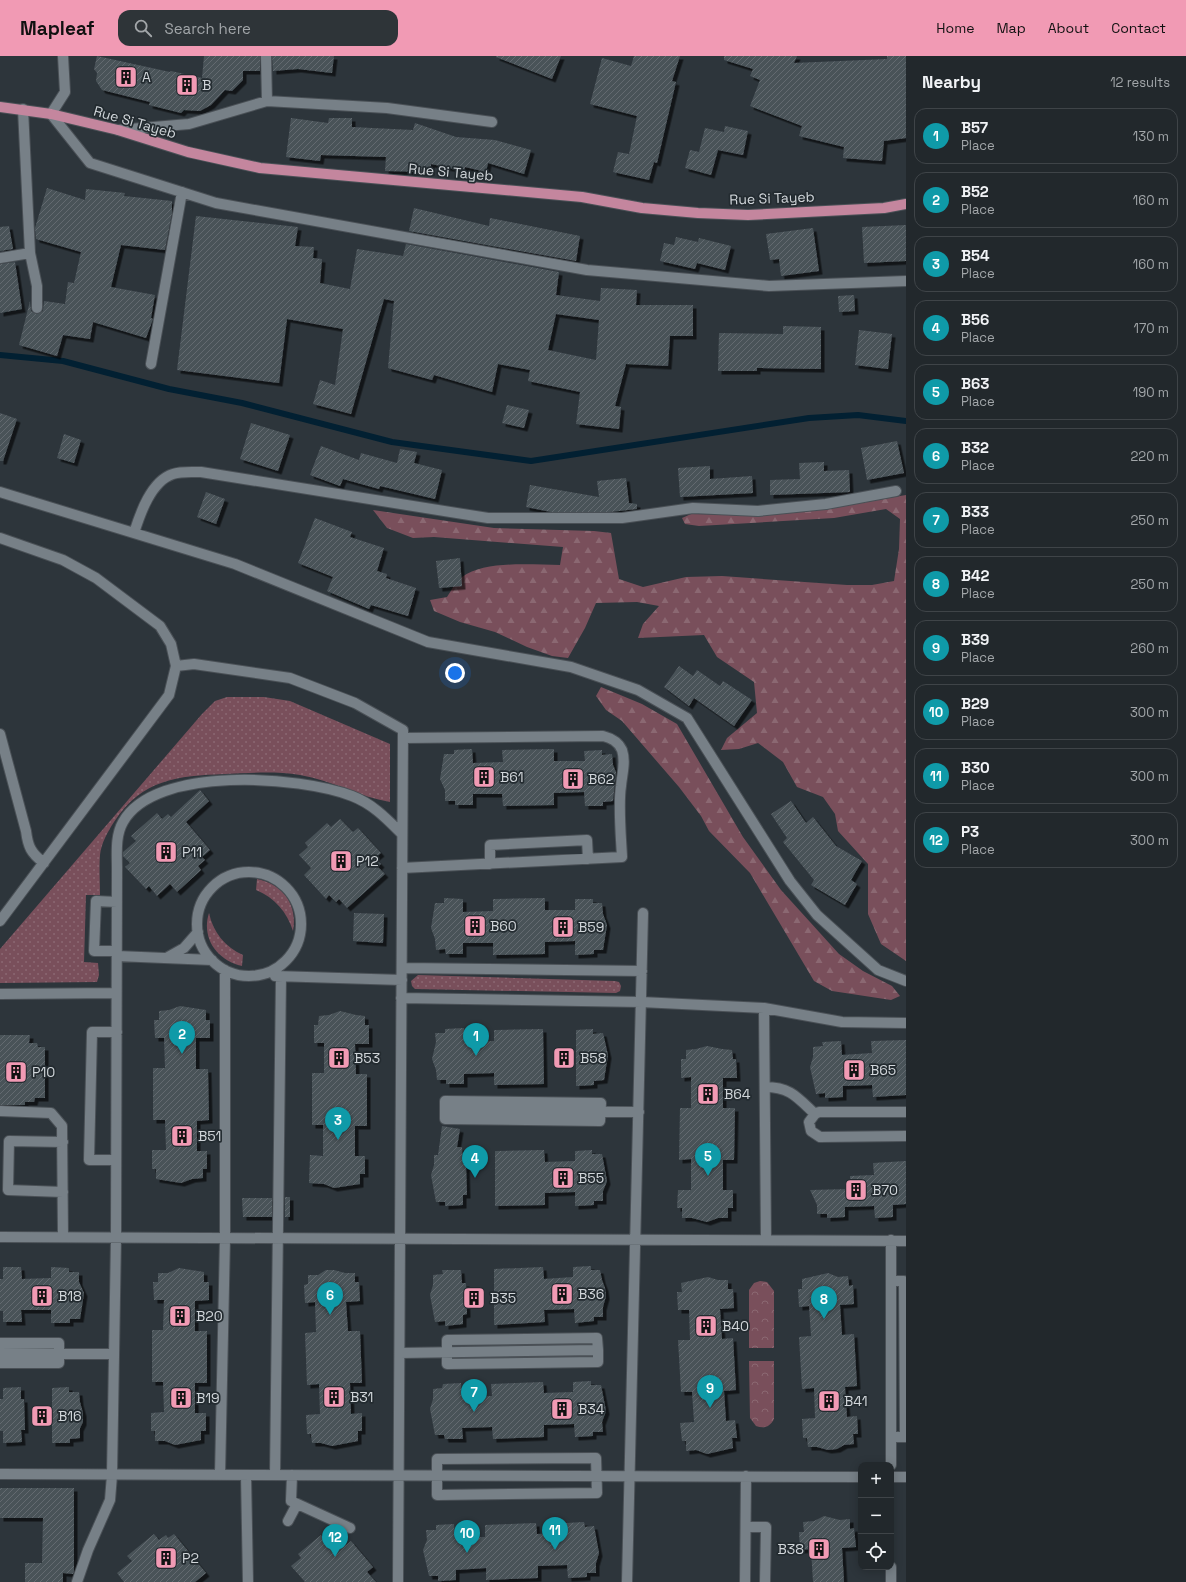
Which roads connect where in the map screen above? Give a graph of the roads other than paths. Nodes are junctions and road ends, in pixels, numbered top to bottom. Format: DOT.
graph roads {
  1 [pos="63,56"];
  2 [pos="266,56"];
  3 [pos="268,100"];
  4 [pos="0,107"];
  5 [pos="23,110"];
  6 [pos="51,114"];
  7 [pos="492,122"];
  8 [pos="118,130"];
  9 [pos="182,192"];
  10 [pos="906,204"];
  11 [pos="30,253"];
  12 [pos="0,258"];
  13 [pos="906,281"];
  14 [pos="37,308"];
  15 [pos="151,364"];
  16 [pos="896,491"];
  17 [pos="0,492"];
  18 [pos="134,533"];
  19 [pos="0,538"];
  20 [pos="176,666"];
  21 [pos="0,734"];
  22 [pos="403,738"];
  23 [pos="3,759"];
  24 [pos="402,834"];
  25 [pos="588,859"];
  26 [pos="44,863"];
  27 [pos="490,864"];
  28 [pos="402,868"];
  29 [pos="117,902"];
  30 [pos="644,913"];
  31 [pos="0,922"];
  32 [pos="198,932"];
  33 [pos="116,954"];
  34 [pos="166,958"];
  35 [pos="212,960"];
  36 [pos="402,968"];
  37 [pos="224,970"];
  38 [pos="642,971"];
  39 [pos="255,975"];
  40 [pos="281,976"];
  41 [pos="402,980"];
  42 [pos="906,981"];
  43 [pos="116,993"];
  44 [pos="0,994"];
  45 [pos="402,998"];
  46 [pos="641,1002"];
  47 [pos="764,1008"];
  48 [pos="906,1023"];
  49 [pos="116,1032"];
  50 [pos="765,1087"];
  51 [pos="0,1111"];
  52 [pos="601,1112"];
  53 [pos="639,1112"];
  54 [pos="906,1112"];
  55 [pos="815,1114"];
  56 [pos="906,1136"];
  57 [pos="63,1142"];
  58 [pos="116,1160"];
  59 [pos="63,1192"];
  60 [pos="0,1237"];
  61 [pos="63,1237"];
  62 [pos="116,1237"];
  63 [pos="225,1238"];
  64 [pos="278,1238"];
  65 [pos="400,1238"];
  66 [pos="635,1239"];
  67 [pos="766,1240"];
  68 [pos="891,1240"];
  69 [pos="906,1240"];
  70 [pos="891,1281"];
  71 [pos="0,1343"];
  72 [pos="447,1352"];
  73 [pos="0,1353"];
  74 [pos="400,1353"];
  75 [pos="59,1354"];
  76 [pos="114,1354"];
  77 [pos="0,1363"];
  78 [pos="891,1437"];
  79 [pos="891,1462"];
  80 [pos="0,1474"];
  81 [pos="112,1475"];
  82 [pos="220,1475"];
  83 [pos="246,1475"];
  84 [pos="275,1475"];
  85 [pos="292,1475"];
  86 [pos="399,1475"];
  87 [pos="437,1476"];
  88 [pos="597,1476"];
  89 [pos="629,1476"];
  90 [pos="746,1476"];
  91 [pos="858,1477"];
  92 [pos="894,1477"];
  93 [pos="906,1477"];
  94 [pos="297,1504"];
  95 [pos="288,1521"];
  96 [pos="746,1526"];
  97 [pos="350,1528"];
  98 [pos="891,1570"];
  99 [pos="77,1582"];
  100 [pos="248,1582"];
  101 [pos="398,1582"];
  102 [pos="627,1582"];
  103 [pos="745,1582"];
  104 [pos="765,1582"];
  105 [pos="891,1582"];
  1 -- 6 [label="street"];
  2 -- 3 [label="street"];
  3 -- 7 [label="street"];
  3 -- 8 [label="street"];
  4 -- 5 [label="main road, Rue Si Tayeb"];
  5 -- 6 [label="main road, Rue Si Tayeb"];
  5 -- 11 [label="street"];
  6 -- 8 [label="main road, Rue Si Tayeb"];
  6 -- 9 [label="street"];
  8 -- 10 [label="main road, Rue Si Tayeb"];
  9 -- 13 [label="street"];
  9 -- 15 [label="street"];
  11 -- 12 [label="street"];
  11 -- 14 [label="street"];
  16 -- 18 [label="street"];
  17 -- 18 [label="street"];
  18 -- 42 [label="street"];
  19 -- 20 [label="street"];
  20 -- 22 [label="street"];
  20 -- 26 [label="street"];
  21 -- 23 [label="street"];
  22 -- 24 [label="street"];
  22 -- 25 [label="street"];
  23 -- 26 [label="street"];
  24 -- 28 [label="street"];
  24 -- 29 [label="street"];
  25 -- 27 [label="street"];
  25 -- 27 [label="street"];
  26 -- 31 [label="street"];
  27 -- 28 [label="street"];
  28 -- 36 [label="street"];
  29 -- 33 [label="street"];
  29 -- 33 [label="street"];
  30 -- 38 [label="street"];
  32 -- 34 [label="street"];
  32 -- 35 [label="street"];
  32 -- 39 [label="street"];
  33 -- 34 [label="street"];
  33 -- 43 [label="street"];
  34 -- 35 [label="street"];
  35 -- 37 [label="street"];
  36 -- 38 [label="street"];
  36 -- 41 [label="street"];
  37 -- 39 [label="street"];
  37 -- 63 [label="street"];
  38 -- 46 [label="street"];
  39 -- 40 [label="street"];
  40 -- 41 [label="street"];
  40 -- 64 [label="street"];
  41 -- 45 [label="street"];
  43 -- 44 [label="street"];
  43 -- 49 [label="street"];
  45 -- 46 [label="street"];
  45 -- 65 [label="street"];
  46 -- 47 [label="street"];
  46 -- 53 [label="street"];
  47 -- 48 [label="street"];
  47 -- 50 [label="street"];
  49 -- 58 [label="street"];
  49 -- 58 [label="street"];
  50 -- 55 [label="street"];
  50 -- 67 [label="street"];
  51 -- 57 [label="street"];
  52 -- 52 [label="street"];
  52 -- 53 [label="street"];
  53 -- 66 [label="street"];
  54 -- 55 [label="street"];
  55 -- 56 [label="street"];
  57 -- 59 [label="street"];
  57 -- 59 [label="street"];
  58 -- 62 [label="street"];
  59 -- 61 [label="street"];
  60 -- 61 [label="street"];
  61 -- 62 [label="street"];
  62 -- 63 [label="street"];
  62 -- 76 [label="street"];
  63 -- 64 [label="street"];
  63 -- 82 [label="street"];
  64 -- 65 [label="street"];
  64 -- 84 [label="street"];
  65 -- 66 [label="street"];
  65 -- 74 [label="street"];
  66 -- 67 [label="street"];
  66 -- 89 [label="street"];
  67 -- 68 [label="street"];
  68 -- 69 [label="street"];
  68 -- 70 [label="street"];
  70 -- 78 [label="street"];
  70 -- 78 [label="street"];
  71 -- 75 [label="street"];
  72 -- 72 [label="street"];
  72 -- 74 [label="street"];
  73 -- 75 [label="street"];
  74 -- 86 [label="street"];
  75 -- 76 [label="street"];
  75 -- 77 [label="street"];
  76 -- 81 [label="street"];
  78 -- 79 [label="street"];
  80 -- 81 [label="street"];
  81 -- 82 [label="street"];
  81 -- 99 [label="street"];
  82 -- 83 [label="street"];
  83 -- 84 [label="street"];
  83 -- 100 [label="street"];
  84 -- 85 [label="street"];
  85 -- 86 [label="street"];
  85 -- 94 [label="street"];
  86 -- 87 [label="street"];
  86 -- 101 [label="street"];
  87 -- 88 [label="street"];
  87 -- 88 [label="street"];
  87 -- 88 [label="street"];
  88 -- 89 [label="street"];
  89 -- 90 [label="street"];
  89 -- 102 [label="street"];
  90 -- 91 [label="street"];
  90 -- 96 [label="street"];
  92 -- 93 [label="street"];
  94 -- 95 [label="street"];
  94 -- 97 [label="street"];
  96 -- 103 [label="street"];
  96 -- 104 [label="street"];
  98 -- 105 [label="street"];
}
